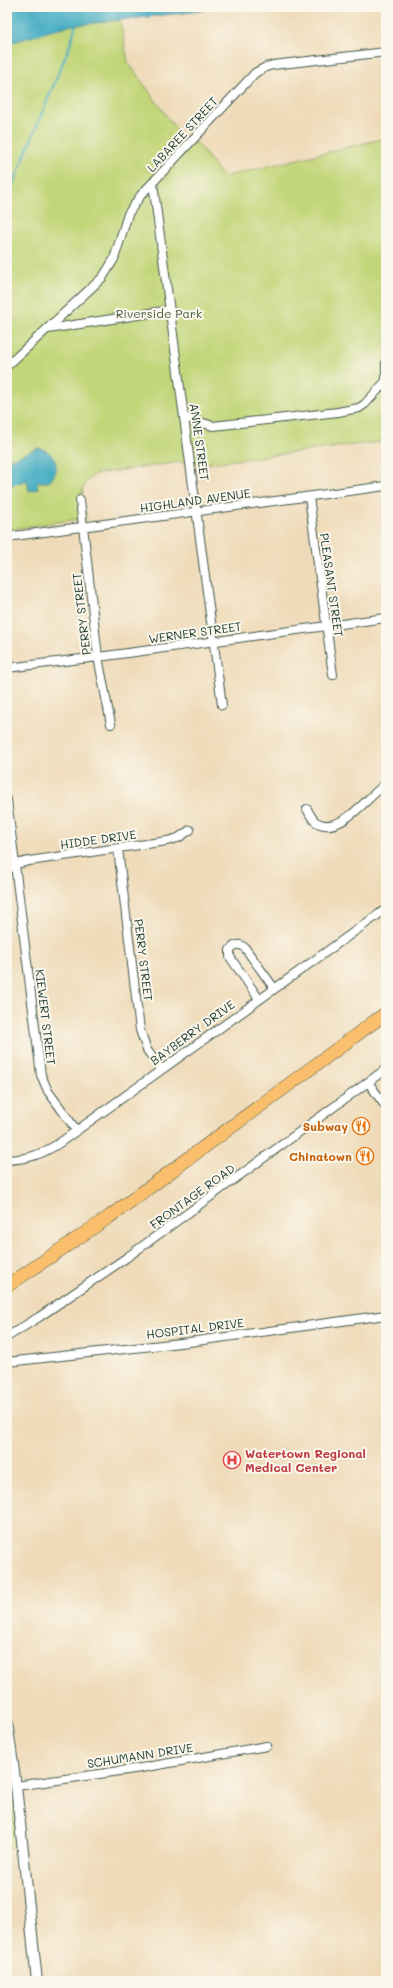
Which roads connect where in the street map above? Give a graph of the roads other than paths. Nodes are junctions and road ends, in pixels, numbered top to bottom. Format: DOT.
graph roads {
  1 [pos="386,52"];
  2 [pos="153,183"];
  3 [pos="170,310"];
  4 [pos="58,324"];
  5 [pos="386,363"];
  6 [pos="7,366"];
  7 [pos="386,380"];
  8 [pos="184,417"];
  9 [pos="386,486"];
  10 [pos="309,497"];
  11 [pos="80,500"];
  12 [pos="197,511"];
  13 [pos="82,527"];
  14 [pos="7,537"];
  15 [pos="386,618"];
  16 [pos="325,627"];
  17 [pos="214,642"];
  18 [pos="98,657"];
  19 [pos="7,668"];
  20 [pos="333,676"];
  21 [pos="222,705"];
  22 [pos="111,724"];
  23 [pos="386,784"];
  24 [pos="7,800"];
  25 [pos="307,809"];
  26 [pos="190,830"];
  27 [pos="118,849"];
  28 [pos="11,865"];
  29 [pos="386,909"];
  30 [pos="274,988"];
  31 [pos="259,999"];
  32 [pos="386,1013"];
  33 [pos="386,1069"];
  34 [pos="161,1070"];
  35 [pos="368,1082"];
  36 [pos="386,1107"];
  37 [pos="77,1131"];
  38 [pos="7,1160"];
  39 [pos="7,1286"];
  40 [pos="386,1314"];
  41 [pos="7,1337"];
  42 [pos="7,1362"];
  43 [pos="7,1722"];
  44 [pos="267,1746"];
  45 [pos="16,1786"];
  46 [pos="37,1981"];
  1 -- 2 [label="street, LABAREE STREET"];
  2 -- 3 [label="street, ANNE STREET"];
  2 -- 4 [label="street, LABAREE STREET"];
  3 -- 4 [label="street"];
  3 -- 8 [label="street, ANNE STREET"];
  4 -- 6 [label="street"];
  5 -- 7 [label="street"];
  7 -- 8 [label="street"];
  8 -- 12 [label="street, ANNE STREET"];
  9 -- 10 [label="street, HIGHLAND AVENUE"];
  10 -- 12 [label="street, HIGHLAND AVENUE"];
  10 -- 16 [label="street, PLEASANT STREET"];
  11 -- 13 [label="street, PERRY STREET"];
  12 -- 13 [label="street, HIGHLAND AVENUE"];
  12 -- 17 [label="street, ANNE STREET"];
  13 -- 14 [label="street, HIGHLAND AVENUE"];
  13 -- 18 [label="street, PERRY STREET"];
  15 -- 16 [label="street, WERNER STREET"];
  16 -- 17 [label="street, WERNER STREET"];
  16 -- 20 [label="street, PLEASANT STREET"];
  17 -- 18 [label="street, WERNER STREET"];
  17 -- 21 [label="street, ANNE STREET"];
  18 -- 19 [label="street, WERNER STREET"];
  18 -- 22 [label="street, PERRY STREET"];
  23 -- 25 [label="street"];
  24 -- 28 [label="street, KIEWERT STREET"];
  26 -- 27 [label="street, HIDDE DRIVE"];
  27 -- 28 [label="street, HIDDE DRIVE"];
  27 -- 34 [label="street, PERRY STREET"];
  28 -- 37 [label="street, KIEWERT STREET"];
  29 -- 30 [label="street, BAYBERRY DRIVE"];
  30 -- 31 [label="street, BAYBERRY DRIVE"];
  30 -- 31 [label="street"];
  31 -- 34 [label="street, BAYBERRY DRIVE"];
  32 -- 39 [label="highway"];
  33 -- 35 [label="street, FRONTAGE ROAD"];
  34 -- 37 [label="street, BAYBERRY DRIVE"];
  35 -- 36 [label="street"];
  35 -- 41 [label="street, FRONTAGE ROAD"];
  37 -- 38 [label="street, BAYBERRY DRIVE"];
  40 -- 42 [label="street, HOSPITAL DRIVE"];
  43 -- 45 [label="street"];
  44 -- 45 [label="street, SCHUMANN DRIVE"];
  45 -- 46 [label="street"];
}
